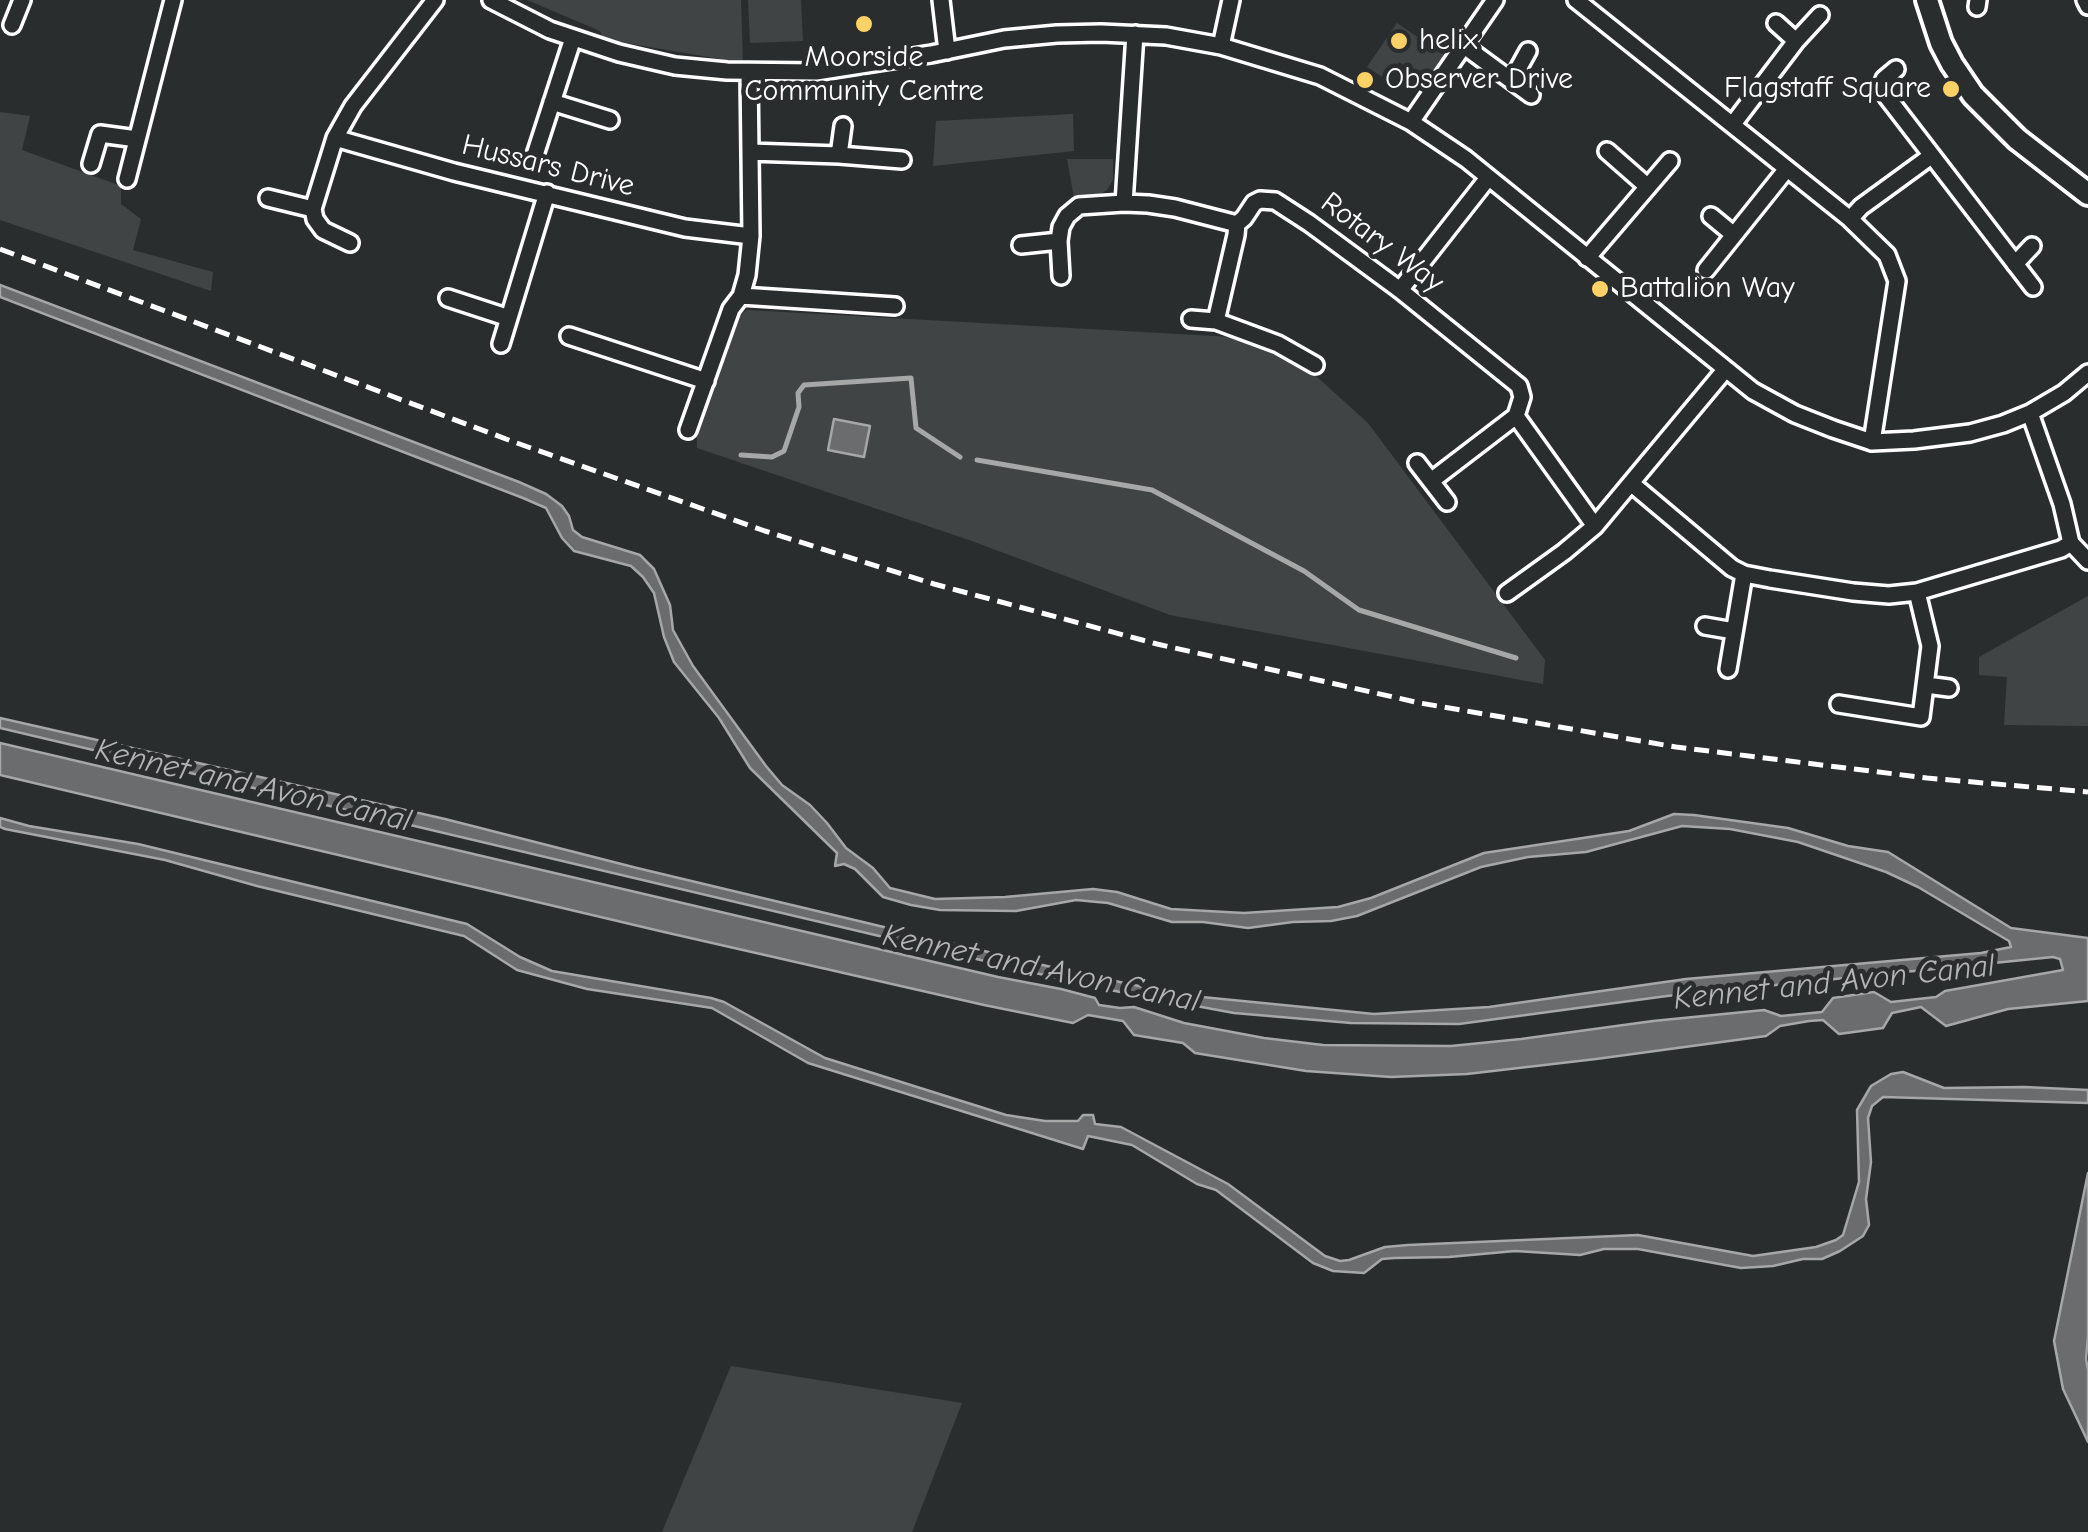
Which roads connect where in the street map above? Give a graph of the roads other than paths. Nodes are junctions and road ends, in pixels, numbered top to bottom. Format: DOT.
graph roads {
  1 [pos="22,0"];
  2 [pos="173,0"];
  3 [pos="435,0"];
  4 [pos="491,0"];
  5 [pos="941,0"];
  6 [pos="1230,0"];
  7 [pos="1495,0"];
  8 [pos="1576,0"];
  9 [pos="1927,0"];
  10 [pos="1820,15"];
  11 [pos="1776,23"];
  12 [pos="12,25"];
  13 [pos="1135,34"];
  14 [pos="573,38"];
  15 [pos="1796,41"];
  16 [pos="1221,46"];
  17 [pos="1464,46"];
  18 [pos="947,51"];
  19 [pos="1528,52"];
  20 [pos="1896,70"];
  21 [pos="749,72"];
  22 [pos="1512,80"];
  23 [pos="1532,95"];
  24 [pos="552,102"];
  25 [pos="610,120"];
  26 [pos="1412,122"];
  27 [pos="1733,124"];
  28 [pos="843,126"];
  29 [pos="335,138"];
  30 [pos="137,139"];
  31 [pos="1606,151"];
  32 [pos="750,152"];
  33 [pos="839,155"];
  34 [pos="1931,156"];
  35 [pos="534,158"];
  36 [pos="902,160"];
  37 [pos="1670,161"];
  38 [pos="91,164"];
  39 [pos="1786,170"];
  40 [pos="1488,178"];
  41 [pos="128,179"];
  42 [pos="1648,186"];
  43 [pos="546,193"];
  44 [pos="2088,194"];
  45 [pos="268,198"];
  46 [pos="1124,202"];
  47 [pos="313,209"];
  48 [pos="1711,216"];
  49 [pos="1850,220"];
  50 [pos="1236,224"];
  51 [pos="1734,235"];
  52 [pos="751,236"];
  53 [pos="1059,241"];
  54 [pos="350,243"];
  55 [pos="1021,245"];
  56 [pos="2032,246"];
  57 [pos="1587,258"];
  58 [pos="2014,264"];
  59 [pos="1706,270"];
  60 [pos="1061,276"];
  61 [pos="2033,287"];
  62 [pos="1400,290"];
  63 [pos="741,296"];
  64 [pos="448,298"];
  65 [pos="894,306"];
  66 [pos="509,318"];
  67 [pos="1191,319"];
  68 [pos="1216,321"];
  69 [pos="569,336"];
  70 [pos="501,344"];
  71 [pos="1315,365"];
  72 [pos="1725,370"];
  73 [pos="2088,373"];
  74 [pos="706,381"];
  75 [pos="2030,413"];
  76 [pos="1516,416"];
  77 [pos="688,430"];
  78 [pos="1872,442"];
  79 [pos="1417,463"];
  80 [pos="1431,481"];
  81 [pos="1632,484"];
  82 [pos="1447,502"];
  83 [pos="1596,526"];
  84 [pos="2071,542"];
  85 [pos="2088,561"];
  86 [pos="1744,574"];
  87 [pos="1917,592"];
  88 [pos="1507,593"];
  89 [pos="1704,626"];
  90 [pos="1734,631"];
  91 [pos="1728,669"];
  92 [pos="1926,684"];
  93 [pos="1949,688"];
  94 [pos="1838,704"];
  1 -- 12 [label="street"];
  2 -- 30 [label="street"];
  3 -- 29 [label="street"];
  4 -- 14 [label="street"];
  5 -- 18 [label="street"];
  6 -- 16 [label="street"];
  7 -- 17 [label="street"];
  8 -- 27 [label="street"];
  9 -- 44 [label="street"];
  10 -- 15 [label="street"];
  11 -- 15 [label="street"];
  13 -- 16 [label="street"];
  13 -- 18 [label="street"];
  13 -- 46 [label="street"];
  14 -- 21 [label="street"];
  14 -- 24 [label="street"];
  15 -- 27 [label="street"];
  16 -- 26 [label="street"];
  17 -- 22 [label="street"];
  17 -- 26 [label="street"];
  18 -- 21 [label="street"];
  19 -- 22 [label="street"];
  20 -- 34 [label="street"];
  21 -- 32 [label="street"];
  22 -- 23 [label="street"];
  24 -- 25 [label="street"];
  24 -- 35 [label="street"];
  26 -- 40 [label="street"];
  27 -- 39 [label="street"];
  28 -- 33 [label="street"];
  29 -- 43 [label="street, Hussars Drive"];
  29 -- 47 [label="street"];
  30 -- 38 [label="street"];
  30 -- 41 [label="street"];
  31 -- 42 [label="street"];
  32 -- 33 [label="street"];
  32 -- 52 [label="street"];
  33 -- 36 [label="street"];
  34 -- 49 [label="street"];
  34 -- 58 [label="street"];
  37 -- 42 [label="street"];
  39 -- 49 [label="street"];
  39 -- 51 [label="street"];
  40 -- 57 [label="street"];
  40 -- 62 [label="street"];
  42 -- 57 [label="street"];
  43 -- 52 [label="street, Hussars Drive"];
  43 -- 66 [label="street"];
  45 -- 47 [label="street"];
  46 -- 50 [label="street"];
  46 -- 53 [label="street"];
  47 -- 54 [label="street"];
  48 -- 51 [label="street"];
  49 -- 78 [label="street"];
  50 -- 62 [label="street, Rotary Way"];
  50 -- 68 [label="street"];
  51 -- 59 [label="street"];
  52 -- 63 [label="street"];
  53 -- 55 [label="street"];
  53 -- 60 [label="street"];
  56 -- 58 [label="street"];
  57 -- 72 [label="street"];
  58 -- 61 [label="street"];
  62 -- 76 [label="street, Rotary Way"];
  63 -- 65 [label="street"];
  63 -- 74 [label="street"];
  64 -- 66 [label="street"];
  66 -- 70 [label="street"];
  67 -- 68 [label="street"];
  68 -- 71 [label="street"];
  69 -- 74 [label="street"];
  72 -- 78 [label="street"];
  72 -- 81 [label="street"];
  73 -- 75 [label="street"];
  74 -- 77 [label="street"];
  75 -- 78 [label="street"];
  75 -- 84 [label="street"];
  76 -- 80 [label="street"];
  76 -- 83 [label="street, Rotary Way"];
  79 -- 80 [label="street"];
  80 -- 82 [label="street"];
  81 -- 83 [label="street"];
  81 -- 86 [label="street"];
  83 -- 88 [label="street"];
  84 -- 85 [label="street"];
  84 -- 87 [label="street"];
  86 -- 87 [label="street"];
  86 -- 90 [label="street"];
  87 -- 92 [label="street"];
  89 -- 90 [label="street"];
  90 -- 91 [label="street"];
  92 -- 93 [label="street"];
  92 -- 94 [label="street"];
}
